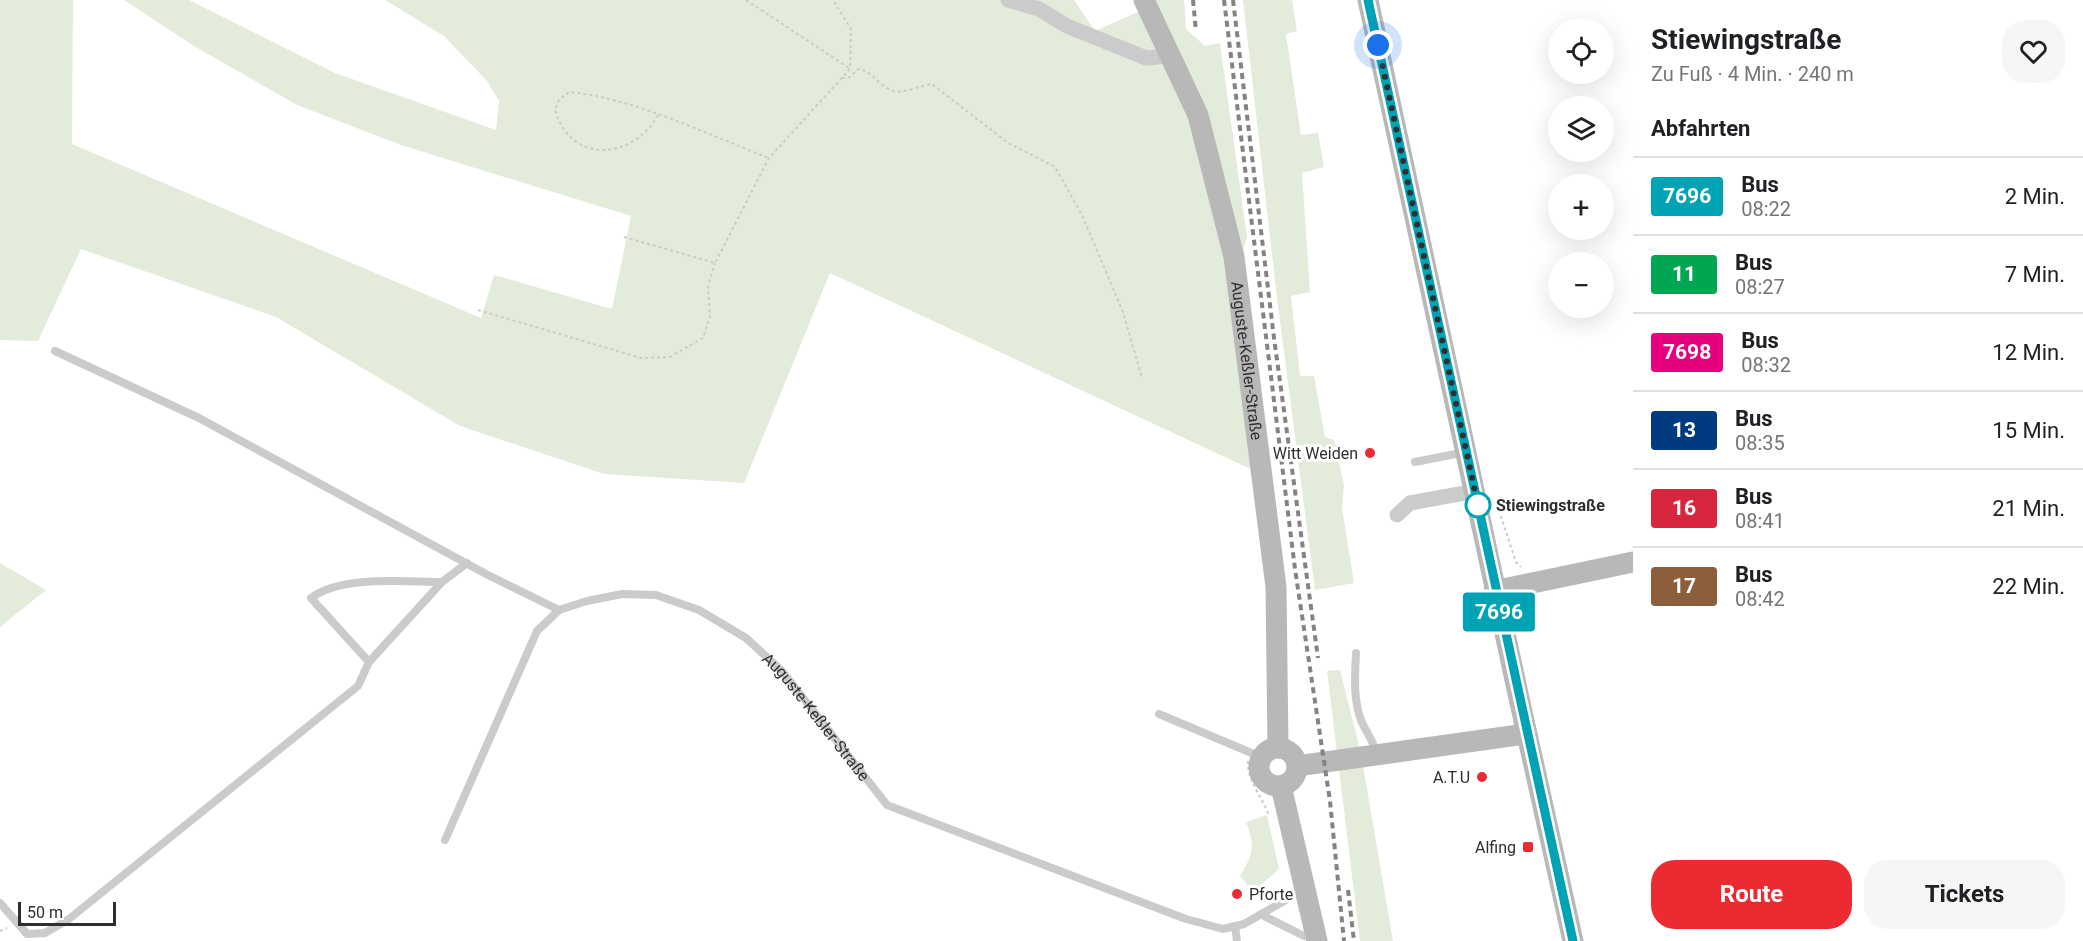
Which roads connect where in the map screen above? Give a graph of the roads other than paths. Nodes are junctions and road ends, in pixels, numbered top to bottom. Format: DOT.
graph roads {
  1 [pos="1008,0"];
  2 [pos="1144,0"];
  3 [pos="1368,0"];
  4 [pos="1035,5"];
  5 [pos="1168,56"];
  6 [pos="55,351"];
  7 [pos="1467,452"];
  8 [pos="1415,462"];
  9 [pos="1476,491"];
  10 [pos="1397,515"];
  11 [pos="1633,562"];
  12 [pos="467,563"];
  13 [pos="442,582"];
  14 [pos="1494,591"];
  15 [pos="559,610"];
  16 [pos="1356,653"];
  17 [pos="369,662"];
  18 [pos="1159,714"];
  19 [pos="1526,734"];
  20 [pos="1270,752"];
  21 [pos="1376,754"];
  22 [pos="1297,766"];
  23 [pos="1281,786"];
  24 [pos="445,840"];
  25 [pos="1304,889"];
  26 [pos="0,903"];
  27 [pos="1262,915"];
  28 [pos="1235,926"];
  29 [pos="1310,939"];
  30 [pos="1237,941"];
  31 [pos="1573,941"];
  1 -- 4 [label="street"];
  2 -- 5 [label="street, Auguste-Keßler-Straße"];
  3 -- 7 [label="street"];
  4 -- 5 [label="street"];
  5 -- 20 [label="street, Auguste-Keßler-Straße"];
  6 -- 12 [label="lane"];
  7 -- 8 [label="lane"];
  7 -- 9 [label="street"];
  9 -- 10 [label="street"];
  9 -- 14 [label="street"];
  11 -- 14 [label="street"];
  12 -- 13 [label="lane"];
  12 -- 15 [label="lane"];
  13 -- 17 [label="lane"];
  13 -- 17 [label="lane"];
  14 -- 19 [label="street"];
  15 -- 24 [label="lane, Auguste-Keßler-Straße"];
  15 -- 28 [label="lane, Auguste-Keßler-Straße"];
  16 -- 21 [label="lane"];
  17 -- 26 [label="lane"];
  18 -- 20 [label="lane"];
  19 -- 21 [label="street"];
  19 -- 31 [label="street"];
  20 -- 22 [label="street"];
  20 -- 23 [label="street, Auguste-Keßler-Straße"];
  21 -- 22 [label="street"];
  22 -- 23 [label="street"];
  23 -- 25 [label="street"];
  25 -- 27 [label="lane, Auguste-Keßler-Straße"];
  25 -- 29 [label="street"];
  27 -- 28 [label="lane, Auguste-Keßler-Straße"];
  27 -- 29 [label="lane"];
  28 -- 30 [label="lane"];
}
